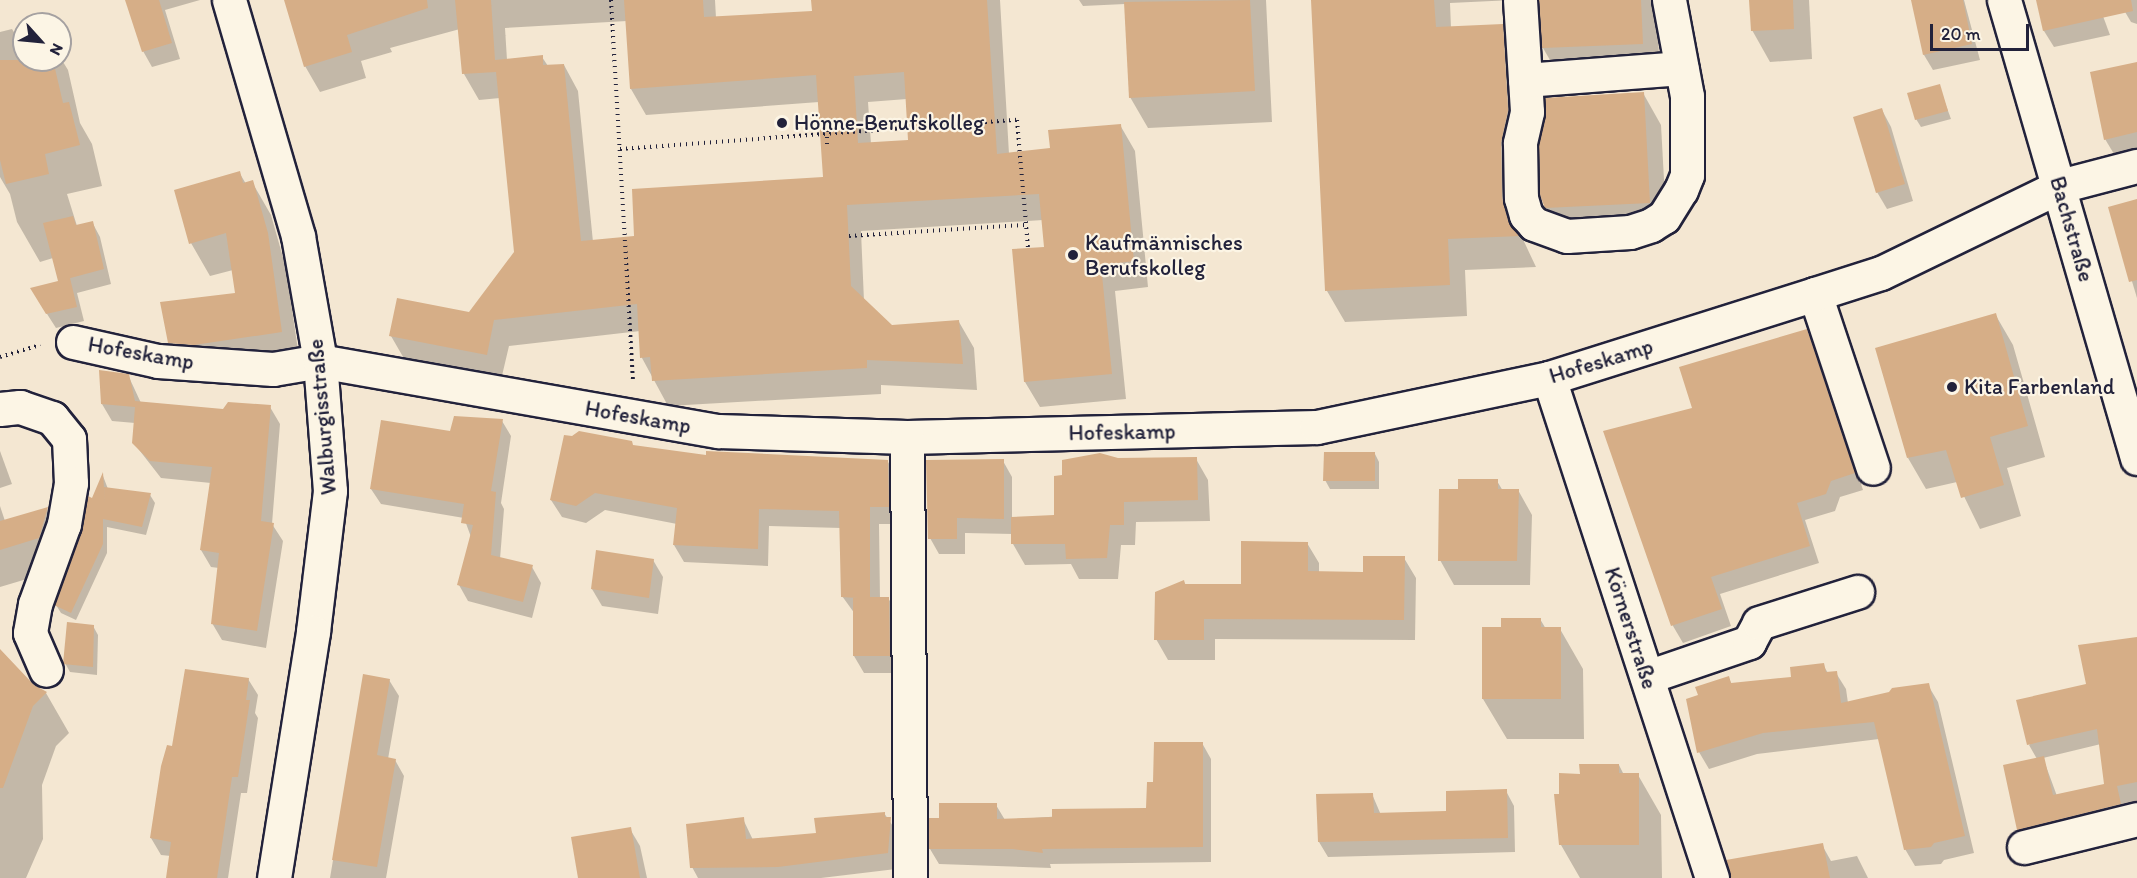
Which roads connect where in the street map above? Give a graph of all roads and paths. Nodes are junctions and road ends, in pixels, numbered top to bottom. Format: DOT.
graph roads {
  1 [pos="229,0"];
  2 [pos="611,0"];
  3 [pos="1520,0"];
  4 [pos="1669,0"];
  5 [pos="2004,0"];
  6 [pos="1682,69"];
  7 [pos="1525,80"];
  8 [pos="827,125"];
  9 [pos="827,135"];
  10 [pos="827,144"];
  11 [pos="620,149"];
  12 [pos="2137,166"];
  13 [pos="2060,186"];
  14 [pos="1025,225"];
  15 [pos="849,236"];
  16 [pos="1028,248"];
  17 [pos="1815,294"];
  18 [pos="74,342"];
  19 [pos="0,357"];
  20 [pos="320,361"];
  21 [pos="1549,378"];
  22 [pos="0,409"];
  23 [pos="635,416"];
  24 [pos="907,437"];
  25 [pos="2137,458"];
  26 [pos="1873,468"];
  27 [pos="1857,592"];
  28 [pos="46,670"];
  29 [pos="1647,677"];
  30 [pos="2137,819"];
  31 [pos="2024,847"];
  32 [pos="274,878"];
  33 [pos="910,878"];
  34 [pos="1712,878"];
  1 -- 20 [label="street, Walburgisstraße"];
  2 -- 11 [label="path"];
  3 -- 7 [label="street"];
  4 -- 6 [label="street"];
  5 -- 13 [label="street, Bachstraße"];
  6 -- 7 [label="street"];
  6 -- 7 [label="street"];
  8 -- 9 [label="path"];
  9 -- 10 [label="path"];
  9 -- 11 [label="path"];
  9 -- 14 [label="path"];
  11 -- 23 [label="path"];
  12 -- 13 [label="street, Hofeskamp"];
  13 -- 17 [label="street, Hofeskamp"];
  13 -- 25 [label="street, Bachstraße"];
  14 -- 15 [label="path"];
  14 -- 16 [label="path"];
  17 -- 21 [label="street, Hofeskamp"];
  17 -- 26 [label="street"];
  18 -- 19 [label="path"];
  18 -- 20 [label="street, Hofeskamp"];
  20 -- 23 [label="street, Hofeskamp"];
  20 -- 32 [label="street, Walburgisstraße"];
  21 -- 24 [label="street, Hofeskamp"];
  21 -- 29 [label="street, Körnerstraße"];
  22 -- 28 [label="street"];
  23 -- 24 [label="street, Hofeskamp"];
  24 -- 33 [label="street"];
  27 -- 29 [label="street"];
  29 -- 34 [label="street, Körnerstraße"];
  30 -- 31 [label="street"];
}
